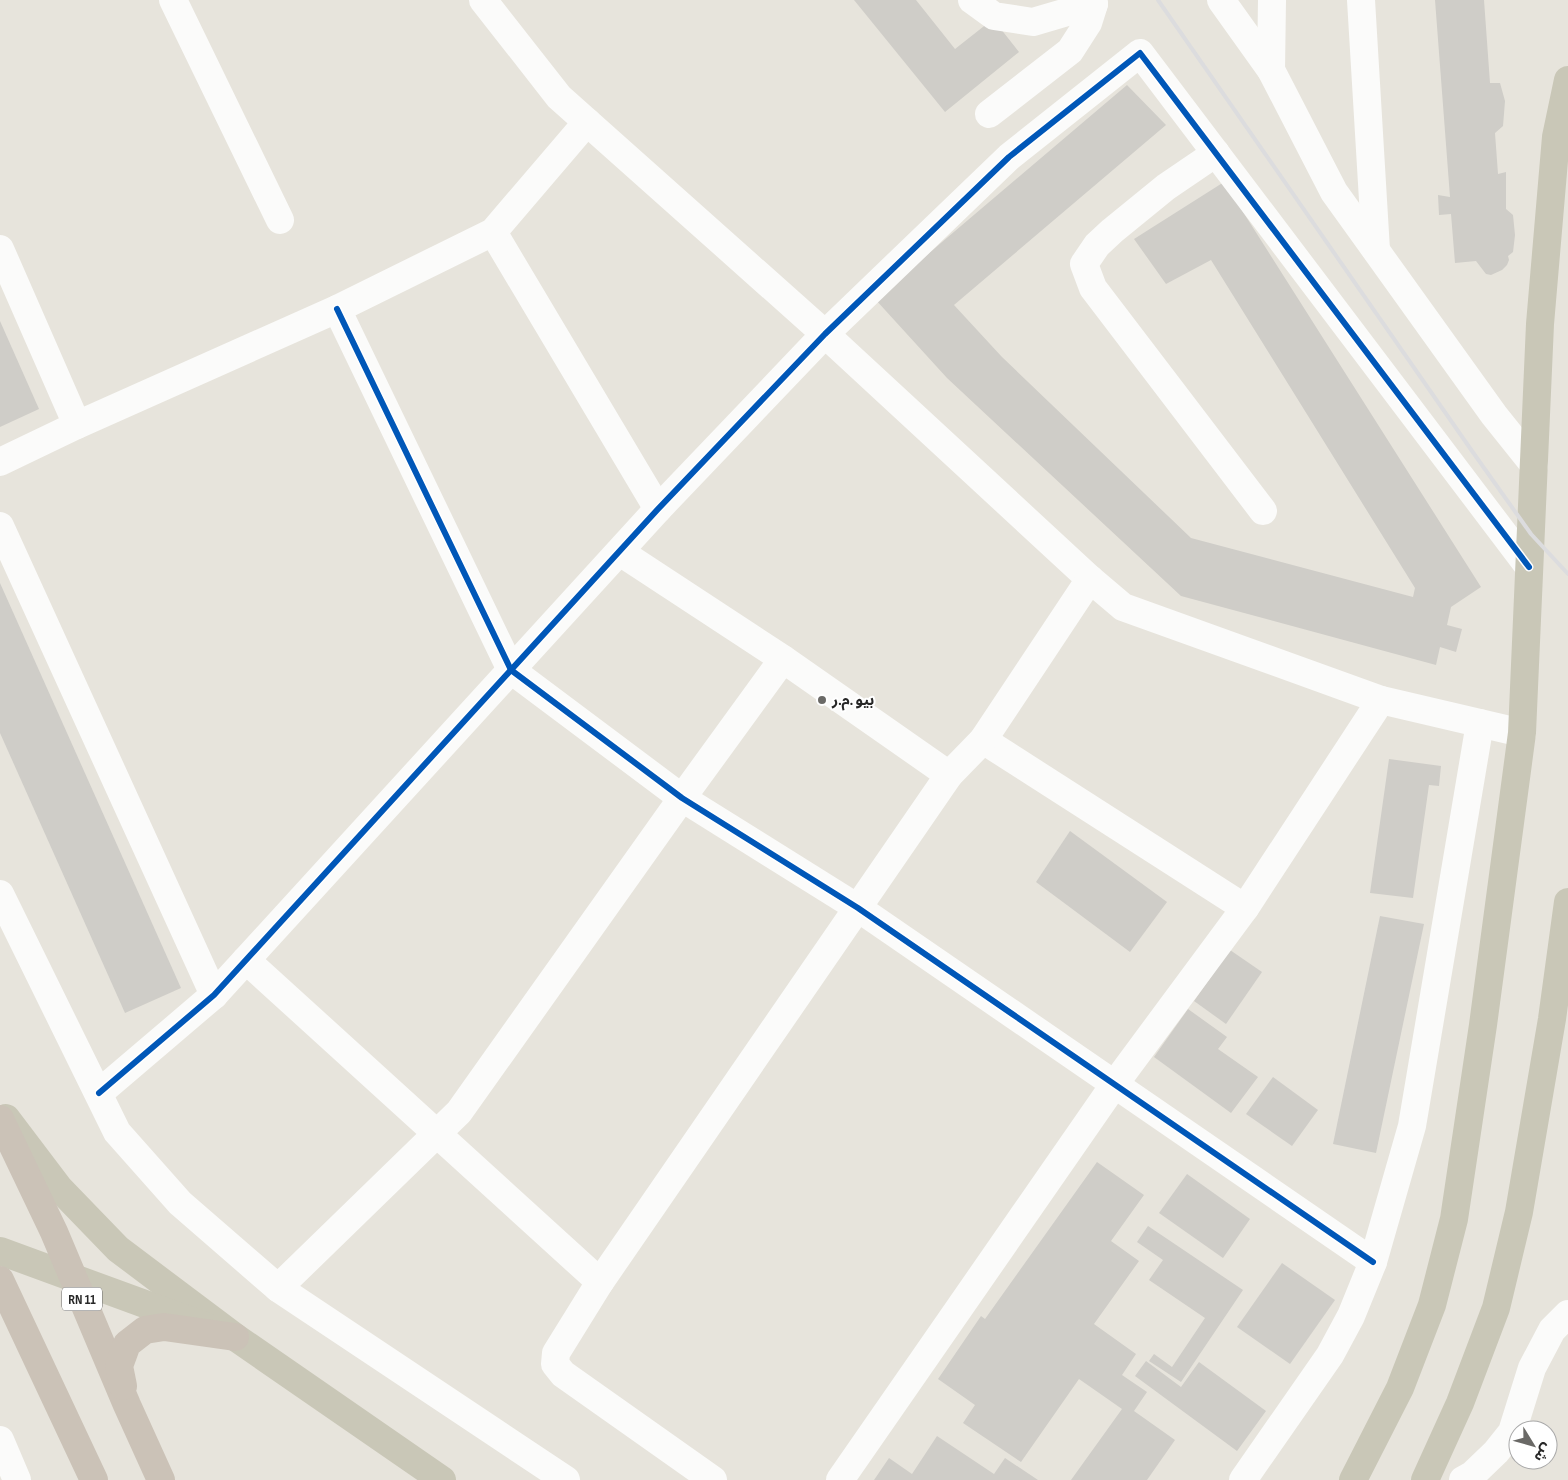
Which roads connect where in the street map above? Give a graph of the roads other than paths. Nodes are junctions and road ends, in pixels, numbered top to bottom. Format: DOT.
graph roads {
  1 [pos="173,0"];
  2 [pos="483,0"];
  3 [pos="972,0"];
  4 [pos="1221,0"];
  5 [pos="1272,0"];
  6 [pos="1362,0"];
  7 [pos="1093,2"];
  8 [pos="1272,70"];
  9 [pos="1568,80"];
  10 [pos="989,114"];
  11 [pos="587,122"];
  12 [pos="1216,153"];
  13 [pos="280,220"];
  14 [pos="493,232"];
  15 [pos="0,249"];
  16 [pos="1376,250"];
  17 [pos="337,309"];
  18 [pos="825,334"];
  19 [pos="77,425"];
  20 [pos="0,462"];
  21 [pos="1534,465"];
  22 [pos="658,509"];
  23 [pos="1263,511"];
  24 [pos="0,526"];
  25 [pos="620,552"];
  26 [pos="1529,567"];
  27 [pos="1090,579"];
  28 [pos="783,659"];
  29 [pos="511,670"];
  30 [pos="1381,700"];
  31 [pos="1480,723"];
  32 [pos="1522,733"];
  33 [pos="983,740"];
  34 [pos="949,775"];
  35 [pos="682,798"];
  36 [pos="0,894"];
  37 [pos="1568,902"];
  38 [pos="858,908"];
  39 [pos="1245,908"];
  40 [pos="246,960"];
  41 [pos="214,995"];
  42 [pos="1114,1085"];
  43 [pos="99,1093"];
  44 [pos="0,1109"];
  45 [pos="0,1119"];
  46 [pos="436,1134"];
  47 [pos="0,1251"];
  48 [pos="1373,1262"];
  49 [pos="72,1276"];
  50 [pos="0,1280"];
  51 [pos="600,1282"];
  52 [pos="278,1288"];
  53 [pos="1568,1314"];
  54 [pos="235,1337"];
  55 [pos="127,1405"];
  56 [pos="0,1440"];
  57 [pos="17,1480"];
  58 [pos="94,1480"];
  59 [pos="161,1480"];
  60 [pos="442,1480"];
  61 [pos="566,1480"];
  62 [pos="713,1480"];
  63 [pos="840,1480"];
  64 [pos="1243,1480"];
  65 [pos="1353,1480"];
  66 [pos="1425,1480"];
  67 [pos="1463,1480"];
  1 -- 13 [label="street"];
  2 -- 11 [label="street"];
  3 -- 7 [label="street"];
  4 -- 8 [label="street"];
  5 -- 8 [label="street"];
  6 -- 16 [label="street"];
  7 -- 10 [label="street"];
  8 -- 16 [label="street"];
  9 -- 21 [label="main road"];
  11 -- 14 [label="street"];
  11 -- 18 [label="street"];
  12 -- 18 [label="street"];
  12 -- 23 [label="street"];
  12 -- 26 [label="street"];
  14 -- 17 [label="street"];
  14 -- 22 [label="street"];
  15 -- 19 [label="street"];
  16 -- 21 [label="street"];
  17 -- 19 [label="street"];
  17 -- 29 [label="street"];
  18 -- 22 [label="street"];
  18 -- 27 [label="street"];
  19 -- 20 [label="street"];
  21 -- 26 [label="main road"];
  22 -- 25 [label="street"];
  24 -- 41 [label="street"];
  25 -- 28 [label="street"];
  25 -- 29 [label="street"];
  26 -- 32 [label="main road"];
  27 -- 30 [label="street"];
  27 -- 33 [label="street"];
  28 -- 34 [label="street"];
  28 -- 35 [label="street"];
  29 -- 35 [label="street"];
  29 -- 40 [label="street"];
  30 -- 31 [label="street"];
  30 -- 39 [label="street"];
  31 -- 32 [label="street"];
  31 -- 48 [label="street"];
  32 -- 65 [label="main road"];
  33 -- 34 [label="street"];
  33 -- 39 [label="street"];
  34 -- 38 [label="street"];
  35 -- 38 [label="street"];
  35 -- 46 [label="street"];
  36 -- 43 [label="street"];
  37 -- 66 [label="main road"];
  38 -- 42 [label="street"];
  38 -- 51 [label="street"];
  39 -- 42 [label="street"];
  40 -- 41 [label="street"];
  40 -- 46 [label="street"];
  41 -- 43 [label="street"];
  42 -- 48 [label="street"];
  42 -- 63 [label="street"];
  43 -- 52 [label="street"];
  44 -- 54 [label="main road"];
  45 -- 49 [label="highway, RN 11"];
  46 -- 51 [label="street"];
  46 -- 52 [label="street"];
  47 -- 49 [label="main road"];
  48 -- 64 [label="street"];
  49 -- 54 [label="main road"];
  49 -- 55 [label="highway, RN 11"];
  50 -- 58 [label="highway"];
  51 -- 62 [label="street"];
  52 -- 61 [label="street"];
  53 -- 67 [label="street"];
  54 -- 55 [label="highway"];
  54 -- 60 [label="main road"];
  55 -- 59 [label="highway, RN 11"];
  56 -- 57 [label="street"];
}
